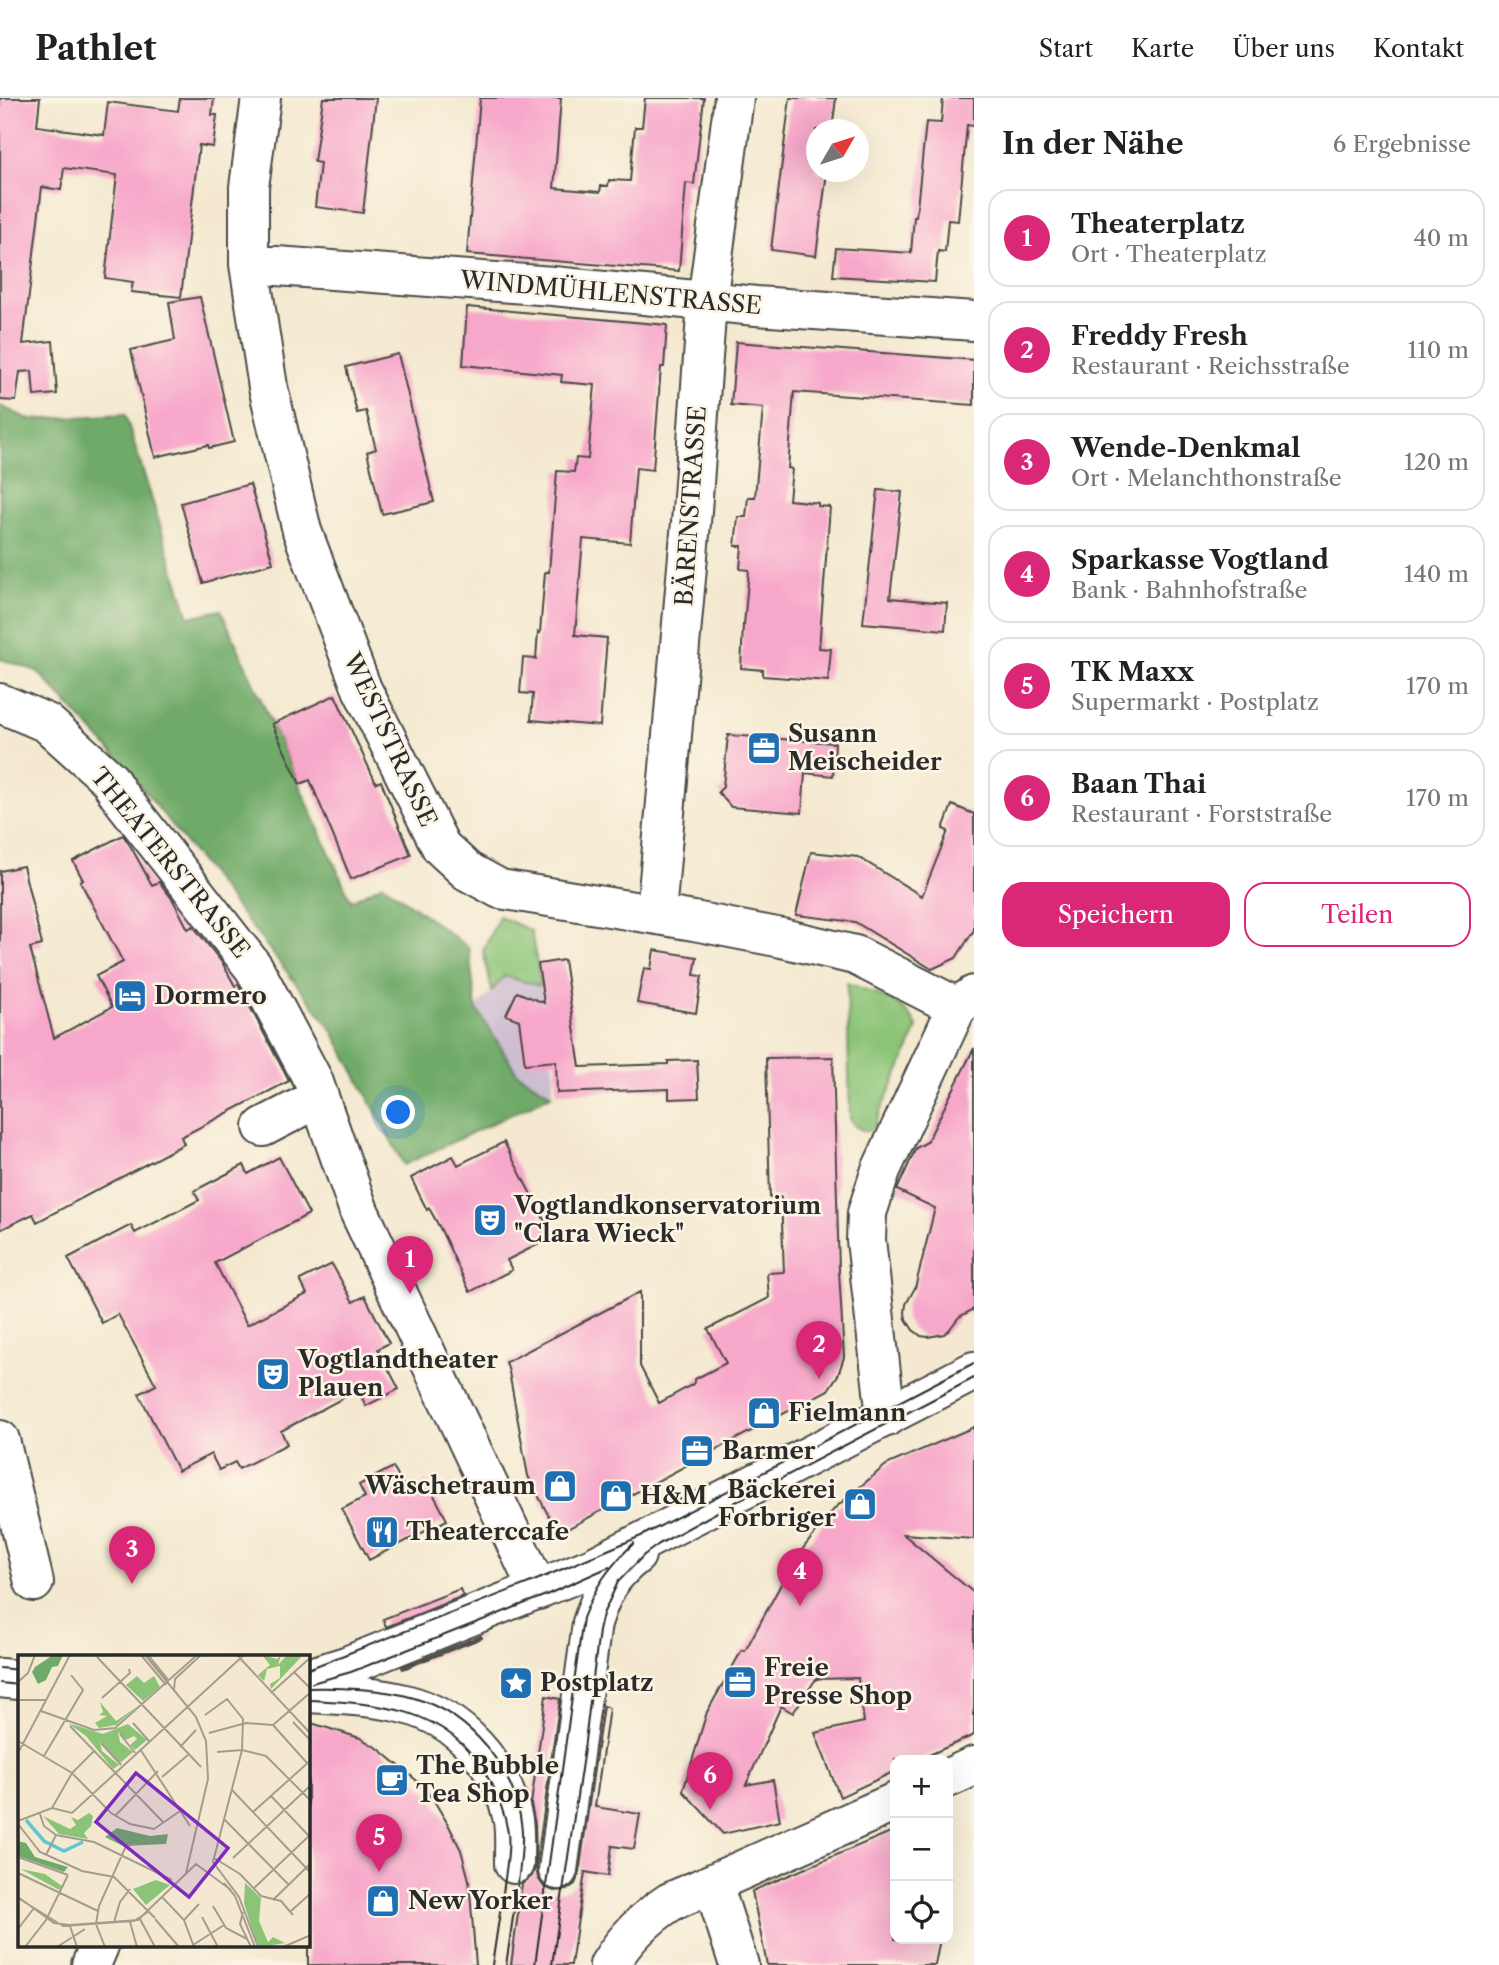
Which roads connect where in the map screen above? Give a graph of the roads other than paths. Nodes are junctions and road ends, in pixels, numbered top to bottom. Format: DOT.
graph roads {
  1 [pos="261,98"];
  2 [pos="734,98"];
  3 [pos="249,264"];
  4 [pos="707,302"];
  5 [pos="974,321"];
  6 [pos="0,703"];
  7 [pos="656,915"];
  8 [pos="965,1001"];
  9 [pos="319,1098"];
  10 [pos="263,1127"];
  11 [pos="974,1371"];
  12 [pos="886,1417"];
  13 [pos="0,1440"];
  14 [pos="665,1531"];
  15 [pos="34,1582"];
  16 [pos="538,1590"];
  17 [pos="592,1623"];
  18 [pos="0,1678"];
  19 [pos="310,1678"];
  20 [pos="18,1680"];
  21 [pos="357,1681"];
  22 [pos="310,1693"];
  23 [pos="974,1766"];
  24 [pos="953,1776"];
  25 [pos="890,1804"];
  26 [pos="514,1864"];
  27 [pos="558,1870"];
  28 [pos="713,1884"];
  29 [pos="98,1948"];
  30 [pos="91,1965"];
  31 [pos="609,1965"];
  32 [pos="739,1965"];
  1 -- 3 [label="street, WESTSTRASSE"];
  2 -- 4 [label="street, BÄRENSTRASSE"];
  3 -- 4 [label="street, WINDMÜHLENSTRASSE"];
  3 -- 7 [label="street, WESTSTRASSE"];
  4 -- 5 [label="street, WINDMÜHLENSTRASSE"];
  4 -- 7 [label="street, BÄRENSTRASSE"];
  6 -- 9 [label="street, THEATERSTRASSE"];
  7 -- 8 [label="street, WESTSTRASSE"];
  8 -- 12 [label="street"];
  9 -- 10 [label="street"];
  9 -- 16 [label="street, THEATERSTRASSE"];
  11 -- 12 [label="street"];
  12 -- 14 [label="street"];
  13 -- 15 [label="street"];
  14 -- 16 [label="street"];
  14 -- 17 [label="street"];
  16 -- 17 [label="street"];
  16 -- 21 [label="street"];
  17 -- 27 [label="street"];
  18 -- 20 [label="street"];
  19 -- 21 [label="street"];
  21 -- 22 [label="street"];
  21 -- 26 [label="street"];
  23 -- 24 [label="street"];
  25 -- 28 [label="street"];
  28 -- 31 [label="street"];
  28 -- 32 [label="street"];
  29 -- 30 [label="street"];
}
